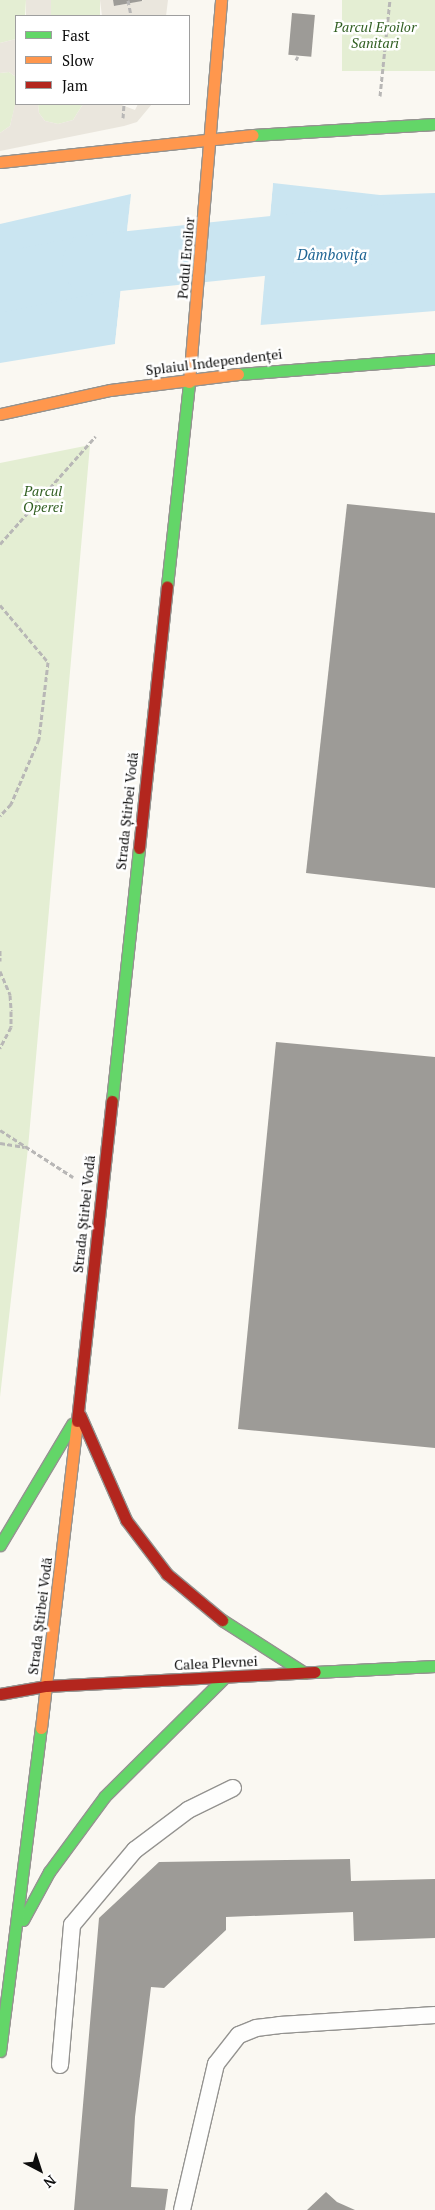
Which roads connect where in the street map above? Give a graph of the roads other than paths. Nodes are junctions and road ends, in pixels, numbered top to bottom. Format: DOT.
graph roads {
  1 [pos="221,0"];
  2 [pos="435,124"];
  3 [pos="211,138"];
  4 [pos="0,162"];
  5 [pos="435,359"];
  6 [pos="189,378"];
  7 [pos="0,414"];
  8 [pos="79,1412"];
  9 [pos="0,1545"];
  10 [pos="435,1666"];
  11 [pos="305,1673"];
  12 [pos="225,1677"];
  13 [pos="46,1686"];
  14 [pos="0,1694"];
  15 [pos="233,1788"];
  16 [pos="15,1935"];
  17 [pos="435,2015"];
  18 [pos="1,2033"];
  19 [pos="0,2051"];
  20 [pos="60,2066"];
  21 [pos="182,2210"];
  1 -- 3 [label="main road, Podul Eroilor"];
  2 -- 3 [label="main road"];
  3 -- 4 [label="main road"];
  3 -- 6 [label="main road, Podul Eroilor"];
  5 -- 6 [label="main road, Splaiul Independenței"];
  6 -- 7 [label="main road, Splaiul Independenței"];
  6 -- 8 [label="main road, Strada Știrbei Vodă"];
  8 -- 9 [label="main road"];
  8 -- 11 [label="main road"];
  8 -- 13 [label="main road, Strada Știrbei Vodă"];
  10 -- 11 [label="main road, Calea Plevnei"];
  11 -- 12 [label="main road, Calea Plevnei"];
  12 -- 13 [label="main road, Calea Plevnei"];
  12 -- 16 [label="main road"];
  13 -- 14 [label="main road, Calea Plevnei"];
  13 -- 16 [label="main road, Strada Știrbei Vodă"];
  15 -- 20 [label="lane"];
  16 -- 18 [label="main road, Strada Știrbei Vodă"];
  17 -- 21 [label="lane"];
  18 -- 19 [label="main road, Strada Știrbei Vodă"];
}
